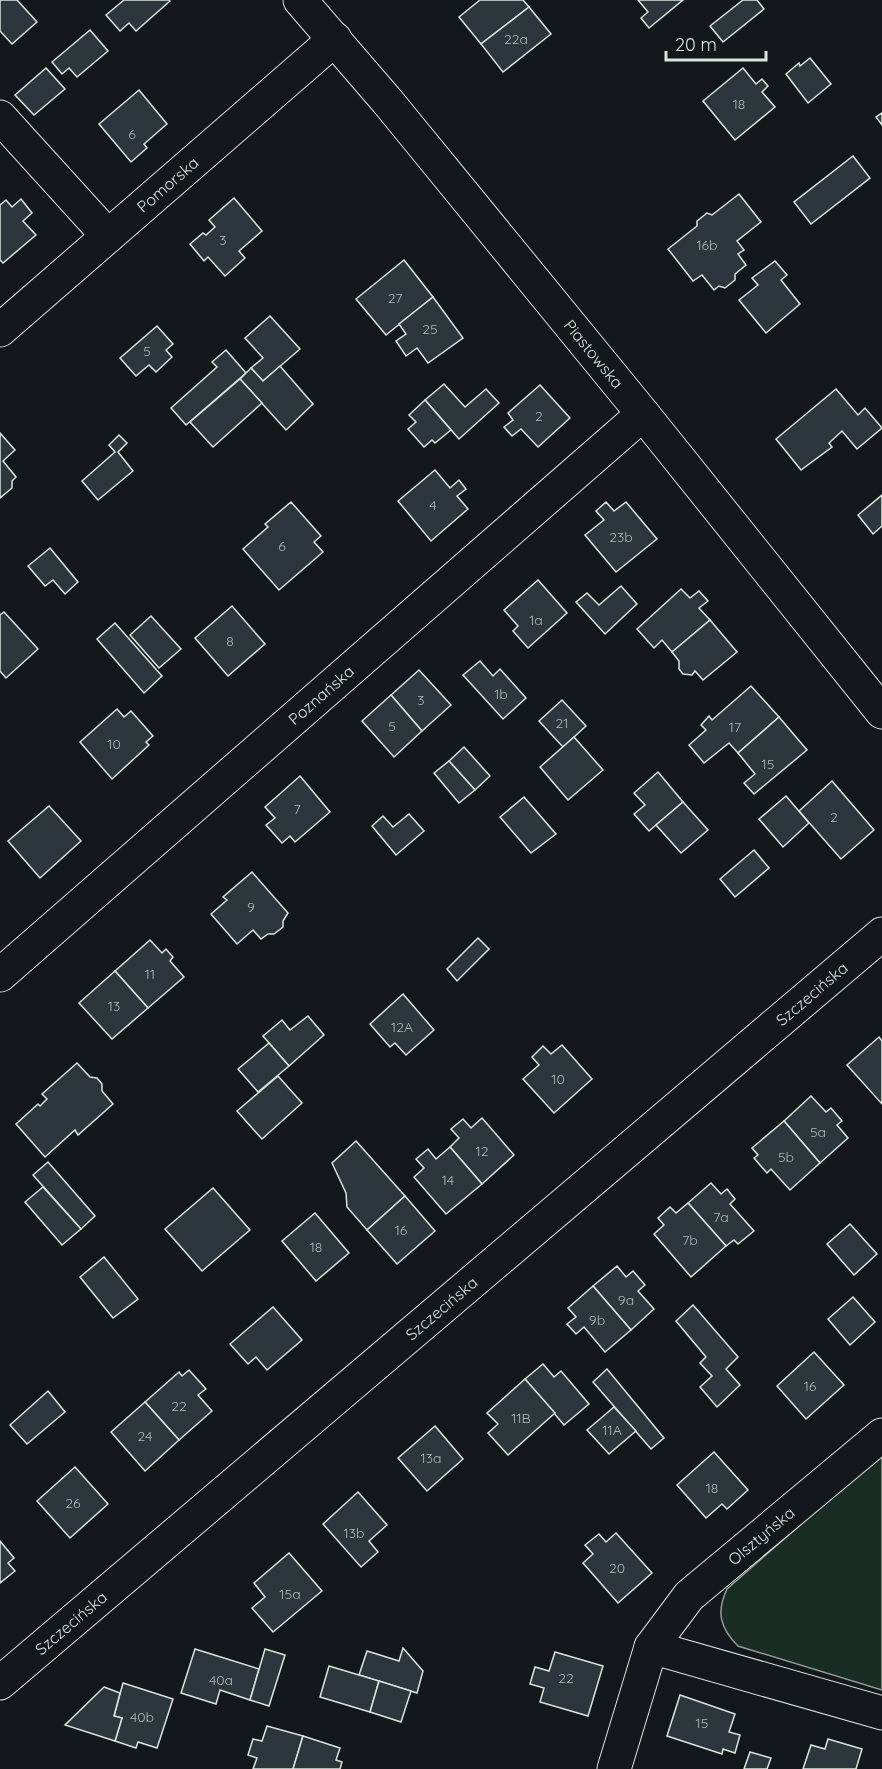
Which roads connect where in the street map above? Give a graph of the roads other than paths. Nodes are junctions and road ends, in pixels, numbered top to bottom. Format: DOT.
graph roads {
  1 [pos="300,0"];
  2 [pos="335,39"];
  3 [pos="0,117"];
  4 [pos="108,236"];
  5 [pos="0,330"];
  6 [pos="643,414"];
  7 [pos="882,712"];
  8 [pos="882,934"];
  9 [pos="0,975"];
  10 [pos="882,1435"];
  11 [pos="651,1647"];
  12 [pos="0,1683"];
  13 [pos="882,1713"];
  14 [pos="614,1769"];
  1 -- 2 [label="street, Piastowska"];
  2 -- 4 [label="street, Pomorska"];
  2 -- 6 [label="street, Piastowska"];
  3 -- 4 [label="street"];
  4 -- 5 [label="street, Pomorska"];
  6 -- 7 [label="street, Piastowska"];
  6 -- 9 [label="street, Poznańska"];
  8 -- 12 [label="street, Szczecińska"];
  10 -- 11 [label="street, Olsztyńska"];
  11 -- 13 [label="street"];
  11 -- 14 [label="street, Olsztyńska"];
}
